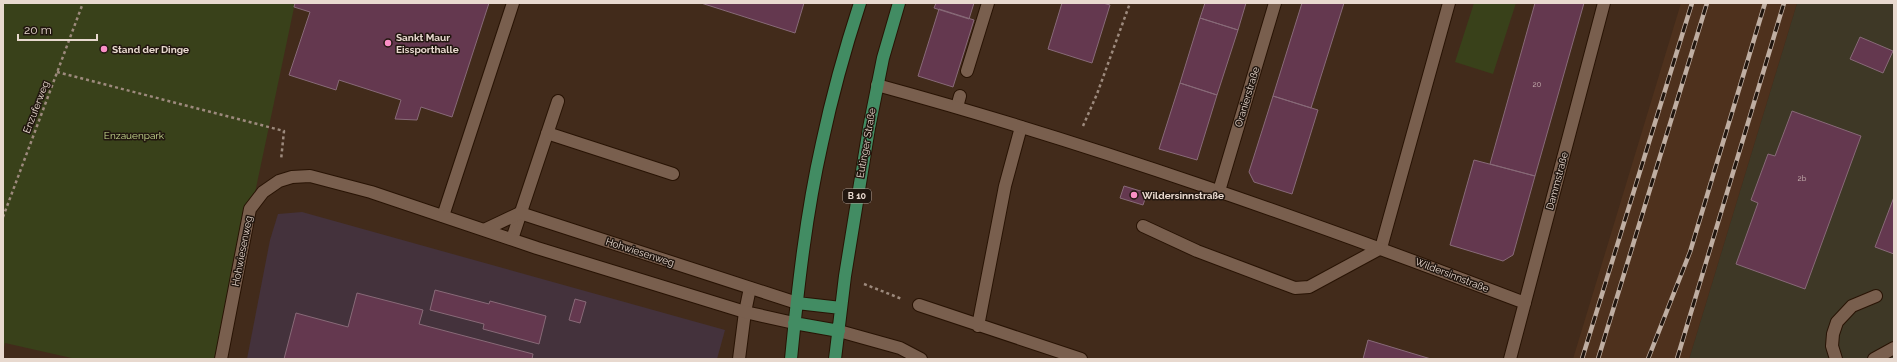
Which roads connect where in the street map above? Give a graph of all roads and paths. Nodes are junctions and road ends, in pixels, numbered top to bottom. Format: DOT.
graph roads {
  1 [pos="83,3"];
  2 [pos="513,3"];
  3 [pos="860,3"];
  4 [pos="899,3"];
  5 [pos="988,3"];
  6 [pos="1130,3"];
  7 [pos="1275,3"];
  8 [pos="1449,3"];
  9 [pos="1604,3"];
  10 [pos="967,71"];
  11 [pos="57,72"];
  12 [pos="877,85"];
  13 [pos="558,102"];
  14 [pos="1020,127"];
  15 [pos="547,133"];
  16 [pos="1076,144"];
  17 [pos="673,174"];
  18 [pos="279,181"];
  19 [pos="1219,190"];
  20 [pos="520,213"];
  21 [pos="443,216"];
  22 [pos="3,217"];
  23 [pos="1143,226"];
  24 [pos="484,230"];
  25 [pos="512,239"];
  26 [pos="1381,248"];
  27 [pos="845,276"];
  28 [pos="750,288"];
  29 [pos="1876,296"];
  30 [pos="797,303"];
  31 [pos="1525,303"];
  32 [pos="919,305"];
  33 [pos="840,308"];
  34 [pos="745,312"];
  35 [pos="794,323"];
  36 [pos="978,326"];
  37 [pos="839,331"];
  38 [pos="1894,348"];
  39 [pos="222,359"];
  40 [pos="739,359"];
  41 [pos="791,359"];
  42 [pos="835,359"];
  43 [pos="921,359"];
  44 [pos="1081,359"];
  45 [pos="1510,359"];
  46 [pos="1836,359"];
  47 [pos="1874,359"];
  1 -- 11 [label="path, Enzuferweg"];
  2 -- 21 [label="street"];
  3 -- 30 [label="main road"];
  4 -- 12 [label="main road, Eutinger Straße / B 10"];
  5 -- 10 [label="street"];
  6 -- 16 [label="path"];
  7 -- 19 [label="street, Oranierstraße"];
  8 -- 26 [label="street"];
  9 -- 31 [label="street, Dammstraße"];
  11 -- 18 [label="path"];
  11 -- 22 [label="path, Enzuferweg"];
  12 -- 14 [label="street, Wildersinnstraße"];
  12 -- 27 [label="main road, Eutinger Straße / B 10"];
  13 -- 15 [label="street"];
  14 -- 16 [label="street, Wildersinnstraße"];
  14 -- 36 [label="street"];
  15 -- 17 [label="street"];
  15 -- 20 [label="street"];
  16 -- 19 [label="street, Wildersinnstraße"];
  18 -- 21 [label="street, Hohwiesenweg"];
  18 -- 39 [label="street, Hohwiesenweg"];
  19 -- 26 [label="street, Wildersinnstraße"];
  20 -- 24 [label="street"];
  20 -- 25 [label="street"];
  20 -- 28 [label="street, Hohwiesenweg"];
  21 -- 24 [label="street, Hohwiesenweg"];
  23 -- 26 [label="street"];
  24 -- 25 [label="street, Hohwiesenweg"];
  25 -- 34 [label="street, Hohwiesenweg"];
  26 -- 31 [label="street, Wildersinnstraße"];
  27 -- 32 [label="path"];
  27 -- 33 [label="main road, Eutinger Straße / B 10"];
  28 -- 30 [label="street, Hohwiesenweg"];
  28 -- 34 [label="street"];
  29 -- 46 [label="street"];
  30 -- 33 [label="main road"];
  30 -- 35 [label="main road"];
  31 -- 45 [label="street, Dammstraße"];
  32 -- 36 [label="street"];
  33 -- 37 [label="main road, Eutinger Straße / B 10"];
  34 -- 35 [label="street, Hohwiesenweg"];
  34 -- 40 [label="street"];
  35 -- 37 [label="main road"];
  35 -- 41 [label="main road"];
  36 -- 44 [label="street"];
  37 -- 42 [label="main road, Eutinger Straße / B 10"];
  37 -- 43 [label="street"];
  38 -- 47 [label="street"];
}
